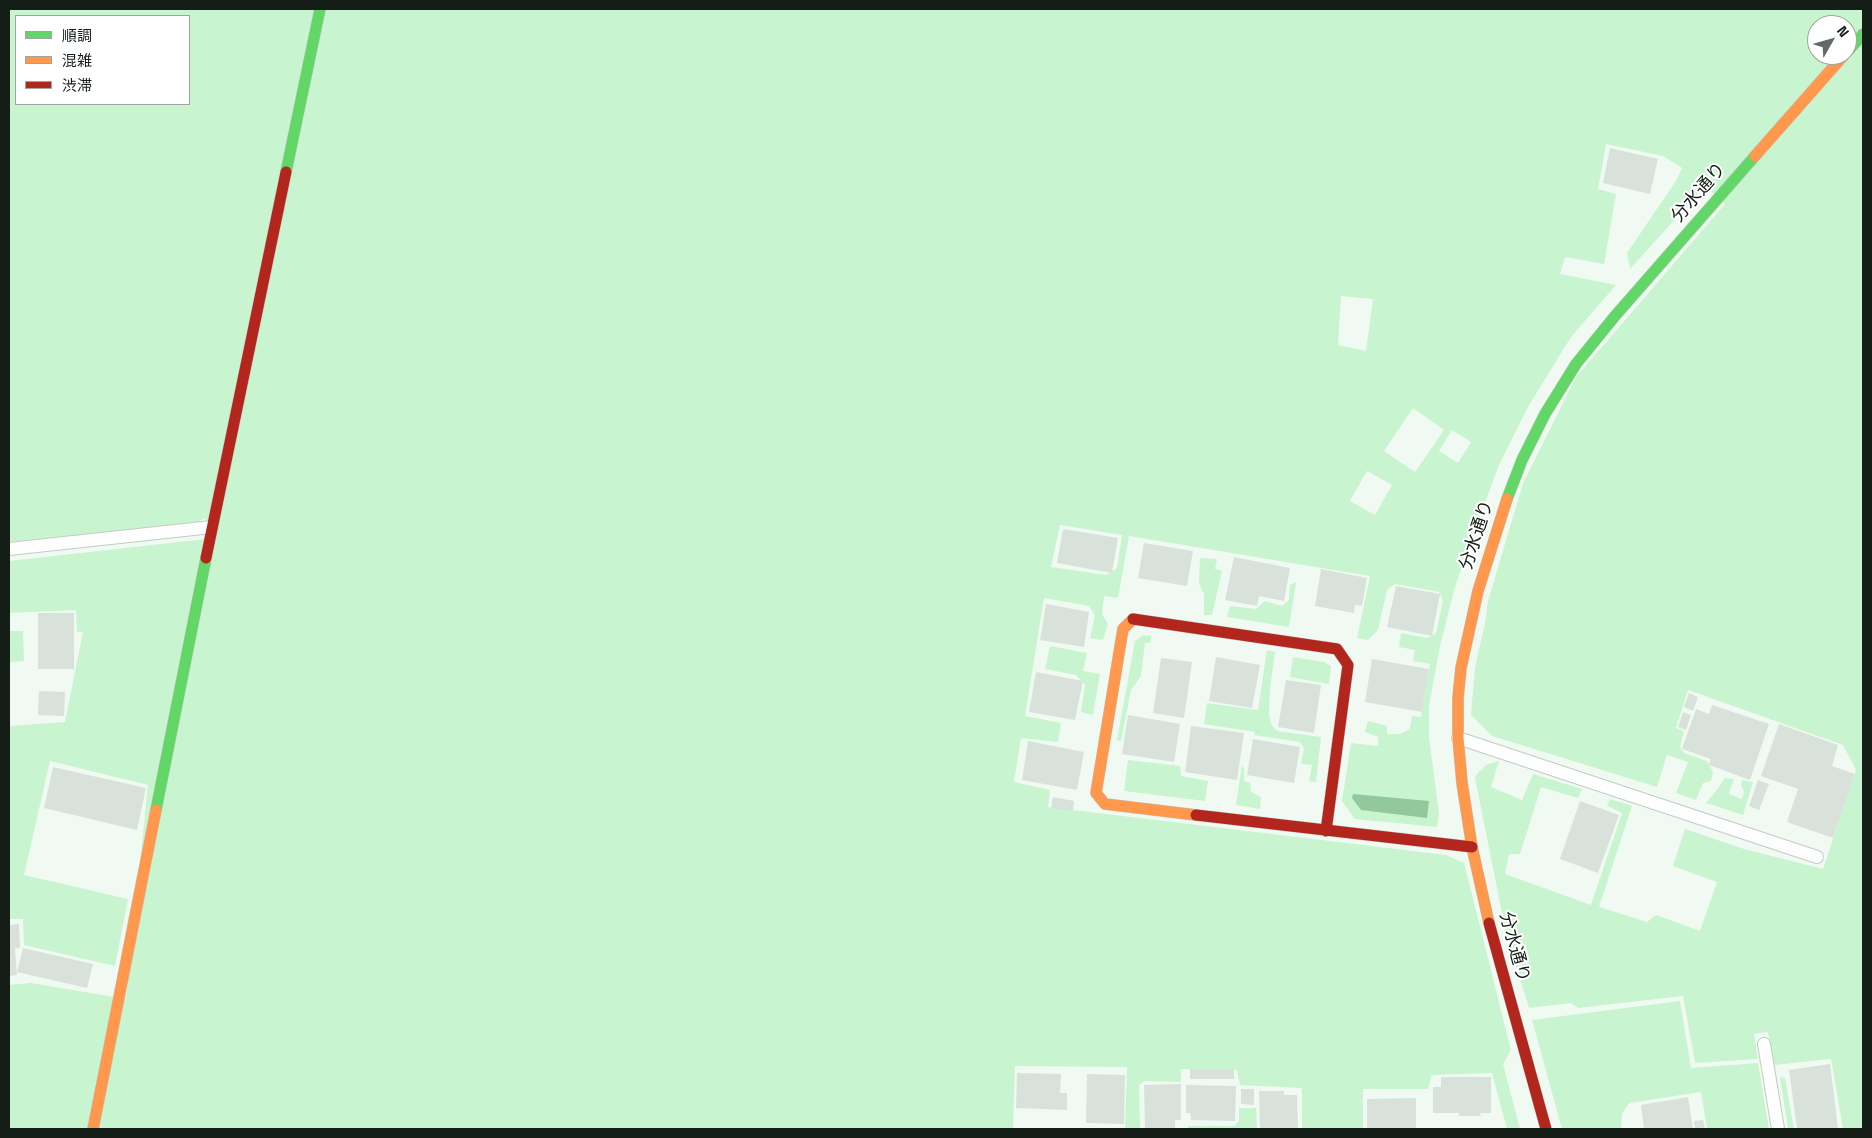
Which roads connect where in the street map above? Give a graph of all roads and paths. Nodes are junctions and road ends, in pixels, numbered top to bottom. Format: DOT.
graph roads {
  1 [pos="320,9"];
  2 [pos="1835,65"];
  3 [pos="212,528"];
  4 [pos="9,549"];
  5 [pos="1458,738"];
  6 [pos="1326,831"];
  7 [pos="1472,847"];
  8 [pos="1816,857"];
  9 [pos="1764,1044"];
  10 [pos="93,1129"];
  11 [pos="1546,1129"];
  12 [pos="1778,1129"];
  1 -- 3 [label="street"];
  2 -- 5 [label="street, 分水通り"];
  3 -- 4 [label="lane"];
  3 -- 10 [label="street"];
  5 -- 7 [label="street, 分水通り"];
  5 -- 8 [label="lane"];
  6 -- 6 [label="street"];
  6 -- 7 [label="street"];
  7 -- 11 [label="street, 分水通り"];
  9 -- 12 [label="lane"];
}
